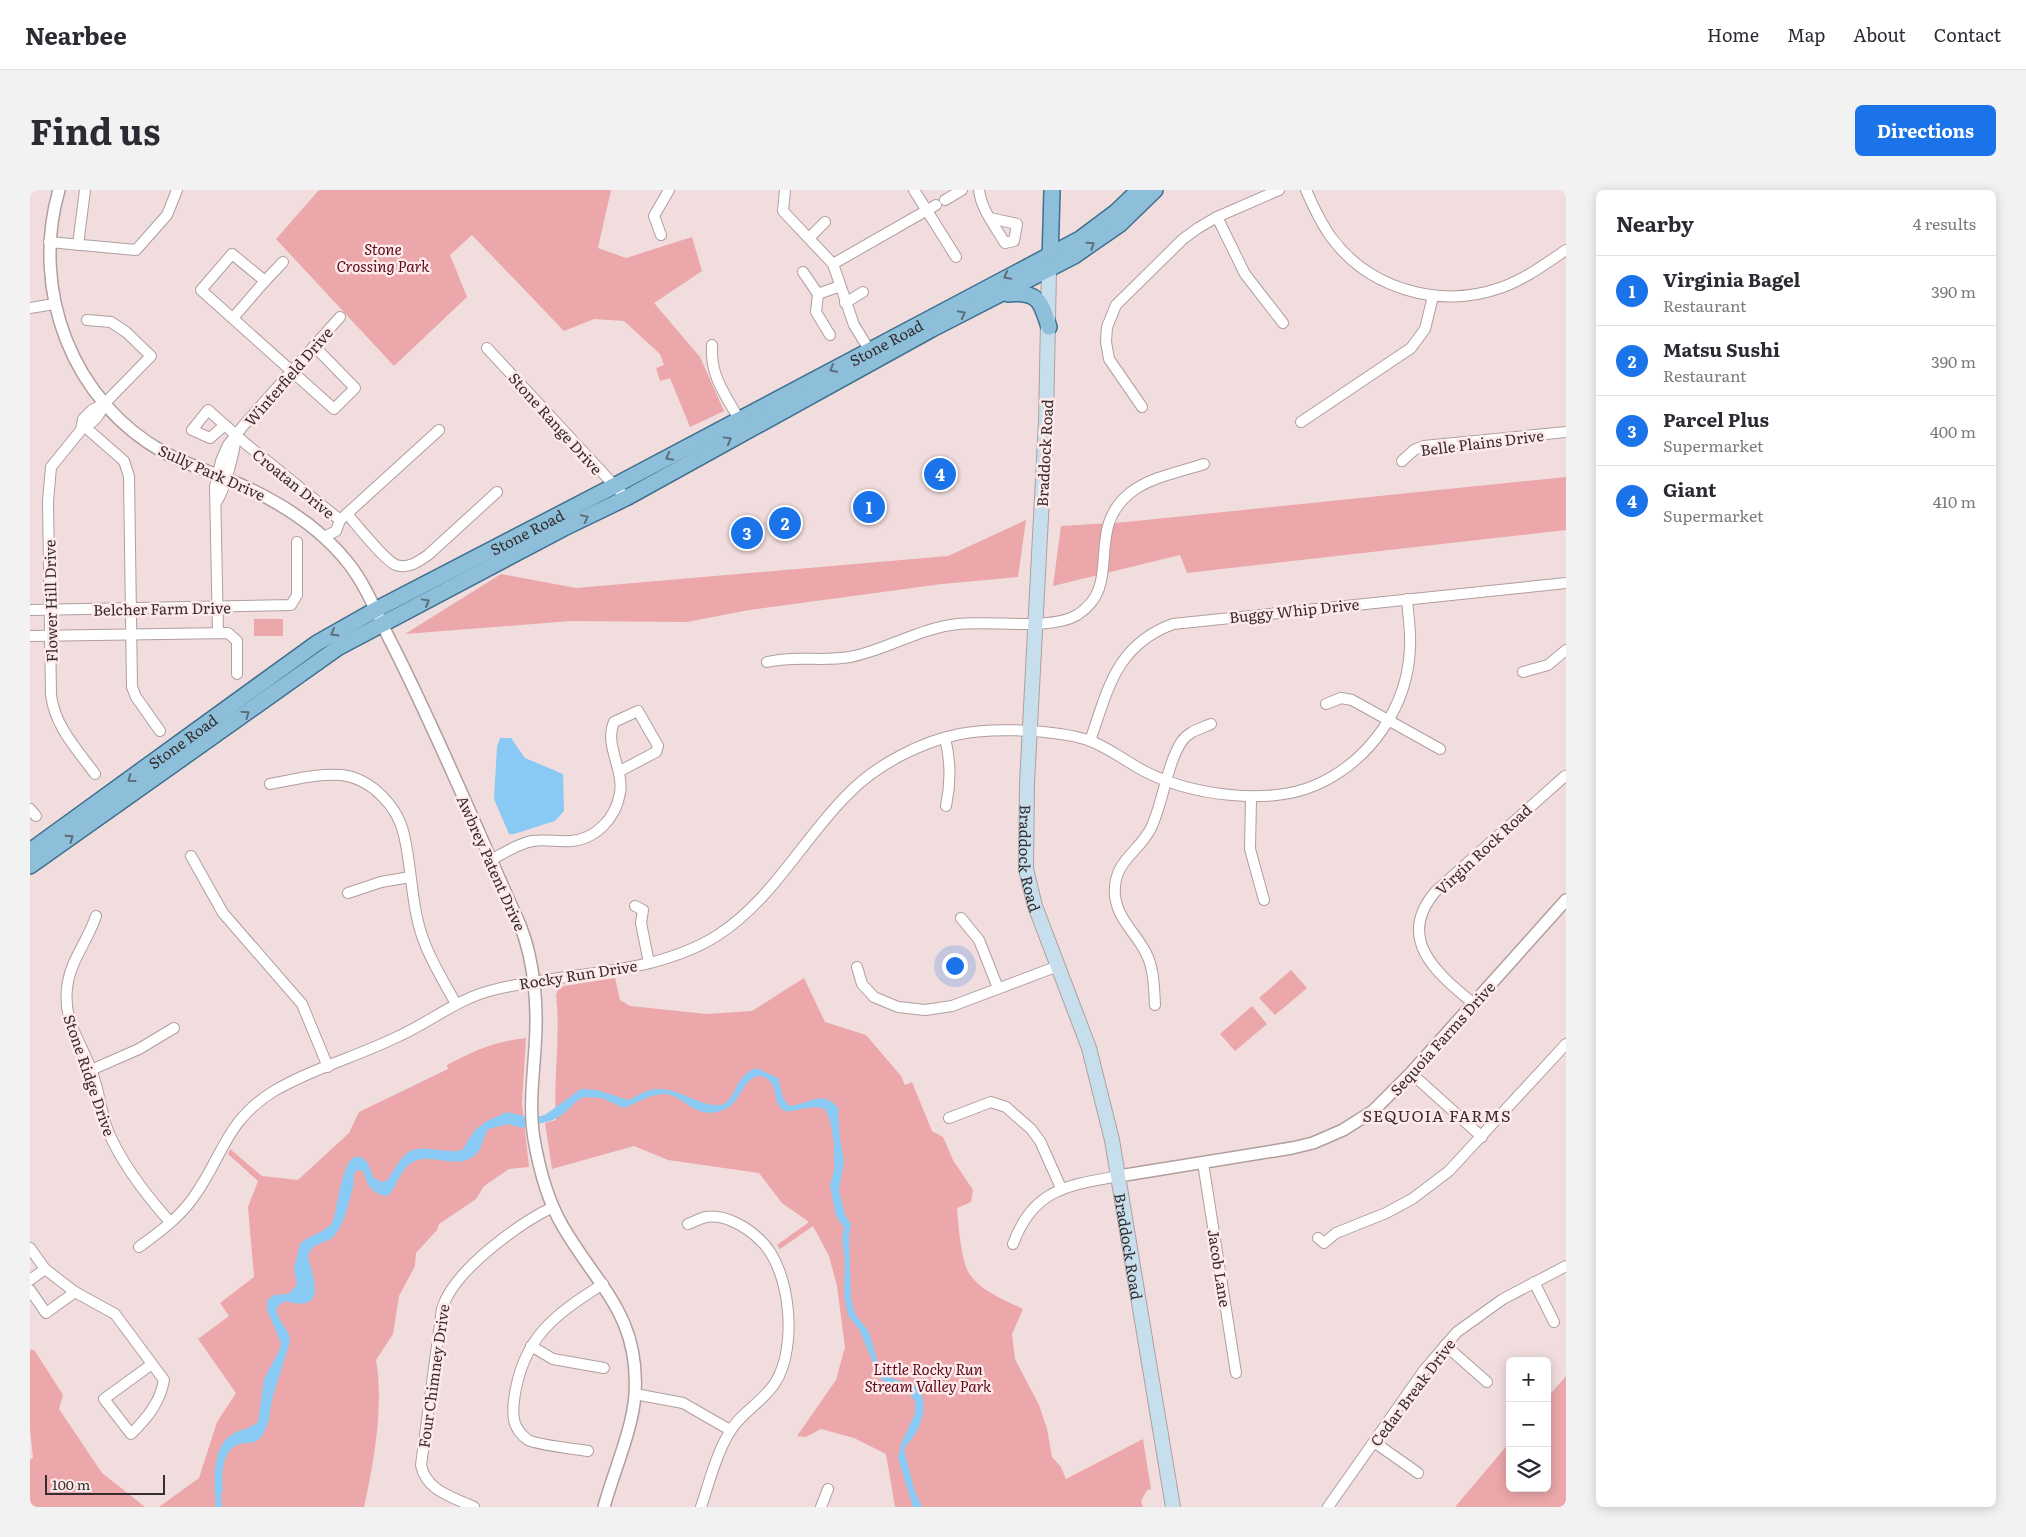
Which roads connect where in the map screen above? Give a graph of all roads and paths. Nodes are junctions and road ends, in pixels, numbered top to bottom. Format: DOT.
graph roads {
  1 [pos="59,190"];
  2 [pos="85,190"];
  3 [pos="177,190"];
  4 [pos="669,190"];
  5 [pos="785,190"];
  6 [pos="914,190"];
  7 [pos="962,190"];
  8 [pos="979,190"];
  9 [pos="1052,190"];
  10 [pos="1139,190"];
  11 [pos="1154,190"];
  12 [pos="1279,190"];
  13 [pos="1306,190"];
  14 [pos="936,205"];
  15 [pos="1217,217"];
  16 [pos="990,218"];
  17 [pos="824,222"];
  18 [pos="661,235"];
  19 [pos="809,238"];
  20 [pos="49,242"];
  21 [pos="78,245"];
  22 [pos="1566,250"];
  23 [pos="1050,253"];
  24 [pos="956,257"];
  25 [pos="283,262"];
  26 [pos="832,264"];
  27 [pos="1050,270"];
  28 [pos="804,272"];
  29 [pos="265,281"];
  30 [pos="840,286"];
  31 [pos="863,292"];
  32 [pos="818,294"];
  33 [pos="1000,295"];
  34 [pos="1433,296"];
  35 [pos="845,303"];
  36 [pos="54,304"];
  37 [pos="30,308"];
  38 [pos="340,317"];
  39 [pos="233,318"];
  40 [pos="88,320"];
  41 [pos="1283,323"];
  42 [pos="1049,327"];
  43 [pos="830,335"];
  44 [pos="712,344"];
  45 [pos="314,346"];
  46 [pos="487,348"];
  47 [pos="873,355"];
  48 [pos="291,372"];
  49 [pos="105,403"];
  50 [pos="1142,407"];
  51 [pos="739,419"];
  52 [pos="1300,422"];
  53 [pos="225,425"];
  54 [pos="84,426"];
  55 [pos="439,430"];
  56 [pos="1566,432"];
  57 [pos="236,436"];
  58 [pos="1402,461"];
  59 [pos="1204,464"];
  60 [pos="221,476"];
  61 [pos="614,486"];
  62 [pos="497,492"];
  63 [pos="626,498"];
  64 [pos="344,517"];
  65 [pos="324,537"];
  66 [pos="297,542"];
  67 [pos="1566,583"];
  68 [pos="1406,599"];
  69 [pos="217,606"];
  70 [pos="132,608"];
  71 [pos="377,609"];
  72 [pos="30,610"];
  73 [pos="50,610"];
  74 [pos="1036,623"];
  75 [pos="383,626"];
  76 [pos="218,633"];
  77 [pos="132,634"];
  78 [pos="30,636"];
  79 [pos="51,636"];
  80 [pos="1566,650"];
  81 [pos="767,662"];
  82 [pos="1523,672"];
  83 [pos="237,674"];
  84 [pos="1326,704"];
  85 [pos="1389,720"];
  86 [pos="1211,724"];
  87 [pos="160,731"];
  88 [pos="1030,732"];
  89 [pos="945,738"];
  90 [pos="1090,741"];
  91 [pos="1440,749"];
  92 [pos="620,771"];
  93 [pos="95,774"];
  94 [pos="1565,776"];
  95 [pos="1167,780"];
  96 [pos="270,784"];
  97 [pos="1251,798"];
  98 [pos="946,806"];
  99 [pos="30,851"];
  100 [pos="191,856"];
  101 [pos="491,860"];
  102 [pos="30,866"];
  103 [pos="410,876"];
  104 [pos="348,893"];
  105 [pos="1264,900"];
  106 [pos="1566,900"];
  107 [pos="635,906"];
  108 [pos="96,916"];
  109 [pos="961,918"];
  110 [pos="649,963"];
  111 [pos="1058,966"];
  112 [pos="857,967"];
  113 [pos="532,981"];
  114 [pos="998,988"];
  115 [pos="1473,1003"];
  116 [pos="456,1004"];
  117 [pos="1156,1005"];
  118 [pos="174,1028"];
  119 [pos="1566,1044"];
  120 [pos="328,1067"];
  121 [pos="91,1070"];
  122 [pos="1411,1073"];
  123 [pos="949,1118"];
  124 [pos="1482,1137"];
  125 [pos="1203,1163"];
  126 [pos="1119,1176"];
  127 [pos="1061,1188"];
  128 [pos="553,1207"];
  129 [pos="170,1222"];
  130 [pos="688,1224"];
  131 [pos="1321,1241"];
  132 [pos="1013,1244"];
  133 [pos="140,1247"];
  134 [pos="30,1248"];
  135 [pos="1566,1266"];
  136 [pos="45,1269"];
  137 [pos="30,1280"];
  138 [pos="1534,1282"];
  139 [pos="603,1284"];
  140 [pos="30,1290"];
  141 [pos="74,1292"];
  142 [pos="1554,1322"];
  143 [pos="1445,1345"];
  144 [pos="531,1346"];
  145 [pos="152,1364"];
  146 [pos="604,1368"];
  147 [pos="1236,1372"];
  148 [pos="1487,1382"];
  149 [pos="635,1394"];
  150 [pos="730,1430"];
  151 [pos="1374,1442"];
  152 [pos="588,1451"];
  153 [pos="1418,1472"];
  154 [pos="828,1489"];
  155 [pos="474,1507"];
  156 [pos="604,1507"];
  157 [pos="701,1507"];
  158 [pos="821,1507"];
  159 [pos="1173,1507"];
  160 [pos="1328,1507"];
  1 -- 20 [label="street, Sully Park Drive"];
  2 -- 21 [label="street"];
  3 -- 21 [label="street"];
  4 -- 18 [label="street"];
  5 -- 19 [label="street"];
  6 -- 14 [label="street"];
  7 -- 14 [label="street"];
  8 -- 16 [label="street"];
  9 -- 23 [label="main road, Braddock Road"];
  10 -- 23 [label="main road, Stone Road"];
  27 -- 11 [label="main road, Stone Road, one-way"];
  12 -- 15 [label="street"];
  13 -- 34 [label="street"];
  14 -- 24 [label="street"];
  14 -- 26 [label="street"];
  15 -- 41 [label="street"];
  15 -- 50 [label="street"];
  17 -- 19 [label="street"];
  19 -- 26 [label="street"];
  20 -- 21 [label="street"];
  20 -- 36 [label="street, Sully Park Drive"];
  22 -- 34 [label="street"];
  23 -- 27 [label="main road, Braddock Road"];
  23 -- 47 [label="main road, Stone Road, one-way"];
  25 -- 29 [label="street"];
  26 -- 30 [label="street"];
  27 -- 33 [label="main road, Stone Road"];
  27 -- 42 [label="main road, Braddock Road"];
  28 -- 32 [label="street"];
  29 -- 39 [label="street"];
  29 -- 39 [label="street"];
  30 -- 32 [label="street"];
  30 -- 35 [label="street"];
  31 -- 35 [label="street"];
  32 -- 43 [label="street"];
  33 -- 42 [label="main road"];
  47 -- 33 [label="main road, Stone Road, one-way"];
  34 -- 52 [label="street"];
  35 -- 47 [label="street"];
  36 -- 37 [label="street"];
  36 -- 49 [label="street, Sully Park Drive"];
  38 -- 45 [label="street, Winterfield Drive"];
  39 -- 48 [label="street"];
  40 -- 49 [label="street, Flower Hill Drive"];
  42 -- 74 [label="main road, Braddock Road"];
  44 -- 51 [label="street"];
  45 -- 48 [label="street, Winterfield Drive"];
  45 -- 48 [label="street"];
  46 -- 61 [label="street, Stone Range Drive"];
  47 -- 51 [label="main road, Stone Road, one-way"];
  63 -- 47 [label="main road, Stone Road, one-way"];
  48 -- 57 [label="street, Winterfield Drive"];
  49 -- 54 [label="street, Flower Hill Drive"];
  49 -- 60 [label="street, Sully Park Drive"];
  51 -- 61 [label="main road, Stone Road, one-way"];
  53 -- 57 [label="street, Croatan Drive"];
  54 -- 70 [label="street"];
  54 -- 73 [label="street, Flower Hill Drive"];
  55 -- 64 [label="street"];
  56 -- 58 [label="street, Belle Plains Drive"];
  57 -- 60 [label="street, Winterfield Drive"];
  57 -- 64 [label="street, Croatan Drive"];
  59 -- 74 [label="street"];
  60 -- 65 [label="street, Sully Park Drive"];
  60 -- 69 [label="street, Winterfield Drive"];
  61 -- 63 [label="street, Stone Range Drive"];
  61 -- 71 [label="main road, Stone Road"];
  62 -- 64 [label="street, Croatan Drive"];
  75 -- 63 [label="main road, Stone Road, one-way"];
  64 -- 65 [label="street"];
  65 -- 71 [label="street, Sully Park Drive"];
  66 -- 69 [label="street, Belcher Farm Drive"];
  67 -- 68 [label="street, Buggy Whip Drive"];
  68 -- 85 [label="street"];
  68 -- 90 [label="street, Buggy Whip Drive"];
  69 -- 70 [label="street, Belcher Farm Drive"];
  69 -- 76 [label="street, Winterfield Drive"];
  70 -- 73 [label="street, Belcher Farm Drive"];
  70 -- 77 [label="street"];
  71 -- 75 [label="street, Sully Park Drive"];
  71 -- 99 [label="main road, Stone Road, one-way"];
  72 -- 73 [label="street, Belcher Farm Drive"];
  73 -- 79 [label="street, Flower Hill Drive"];
  74 -- 81 [label="street"];
  74 -- 88 [label="main road, Braddock Road"];
  75 -- 101 [label="street, Awbrey Patent Drive"];
  102 -- 75 [label="main road, Stone Road, one-way"];
  76 -- 77 [label="street, Belcher Farm Drive"];
  76 -- 83 [label="street"];
  77 -- 79 [label="street, Belcher Farm Drive"];
  77 -- 87 [label="street"];
  78 -- 79 [label="street, Belcher Farm Drive"];
  79 -- 93 [label="street, Flower Hill Drive"];
  80 -- 82 [label="street"];
  84 -- 85 [label="street"];
  85 -- 91 [label="street"];
  85 -- 97 [label="street"];
  86 -- 95 [label="street"];
  88 -- 89 [label="street, Rocky Run Drive"];
  88 -- 90 [label="street, Rocky Run Drive"];
  88 -- 111 [label="main road, Braddock Road"];
  89 -- 98 [label="street"];
  89 -- 110 [label="street, Rocky Run Drive"];
  90 -- 95 [label="street"];
  92 -- 92 [label="street"];
  92 -- 101 [label="street"];
  94 -- 115 [label="street, Virgin Rock Road"];
  95 -- 97 [label="street"];
  95 -- 117 [label="street"];
  96 -- 103 [label="street"];
  97 -- 105 [label="street"];
  100 -- 120 [label="street"];
  101 -- 113 [label="street, Awbrey Patent Drive"];
  103 -- 104 [label="street"];
  103 -- 116 [label="street"];
  106 -- 115 [label="street, Sequoia Farms Drive"];
  107 -- 110 [label="street"];
  108 -- 121 [label="street, Stone Ridge Drive"];
  109 -- 114 [label="street"];
  110 -- 113 [label="street, Rocky Run Drive"];
  111 -- 114 [label="street"];
  111 -- 126 [label="main road, Braddock Road"];
  112 -- 114 [label="street"];
  113 -- 116 [label="street, Rocky Run Drive"];
  113 -- 128 [label="street, Awbrey Patent Drive"];
  115 -- 122 [label="street, Sequoia Farms Drive"];
  116 -- 120 [label="street, Rocky Run Drive"];
  118 -- 121 [label="street"];
  119 -- 124 [label="street"];
  120 -- 129 [label="street, Rocky Run Drive"];
  121 -- 129 [label="street, Stone Ridge Drive"];
  122 -- 124 [label="street"];
  122 -- 125 [label="street, Sequoia Farms Drive"];
  123 -- 127 [label="street"];
  124 -- 131 [label="street"];
  125 -- 126 [label="street, Sequoia Farms Drive"];
  125 -- 147 [label="street, Jacob Lane"];
  126 -- 127 [label="street"];
  126 -- 159 [label="main road, Braddock Road"];
  127 -- 132 [label="street"];
  128 -- 139 [label="street, Awbrey Patent Drive"];
  128 -- 155 [label="street, Four Chimney Drive"];
  129 -- 133 [label="street, Rocky Run Drive"];
  130 -- 150 [label="street"];
  134 -- 136 [label="street"];
  135 -- 138 [label="street, Cedar Break Drive"];
  136 -- 137 [label="street"];
  136 -- 141 [label="street"];
  138 -- 142 [label="street"];
  138 -- 143 [label="street, Cedar Break Drive"];
  139 -- 144 [label="street"];
  139 -- 149 [label="street, Awbrey Patent Drive"];
  140 -- 141 [label="street"];
  141 -- 145 [label="street"];
  143 -- 148 [label="street"];
  143 -- 151 [label="street, Cedar Break Drive"];
  144 -- 146 [label="street"];
  144 -- 152 [label="street"];
  145 -- 145 [label="street"];
  149 -- 150 [label="street"];
  149 -- 156 [label="street, Awbrey Patent Drive"];
  150 -- 157 [label="street"];
  151 -- 153 [label="street"];
  151 -- 160 [label="street, Cedar Break Drive"];
  154 -- 158 [label="street"];
}
